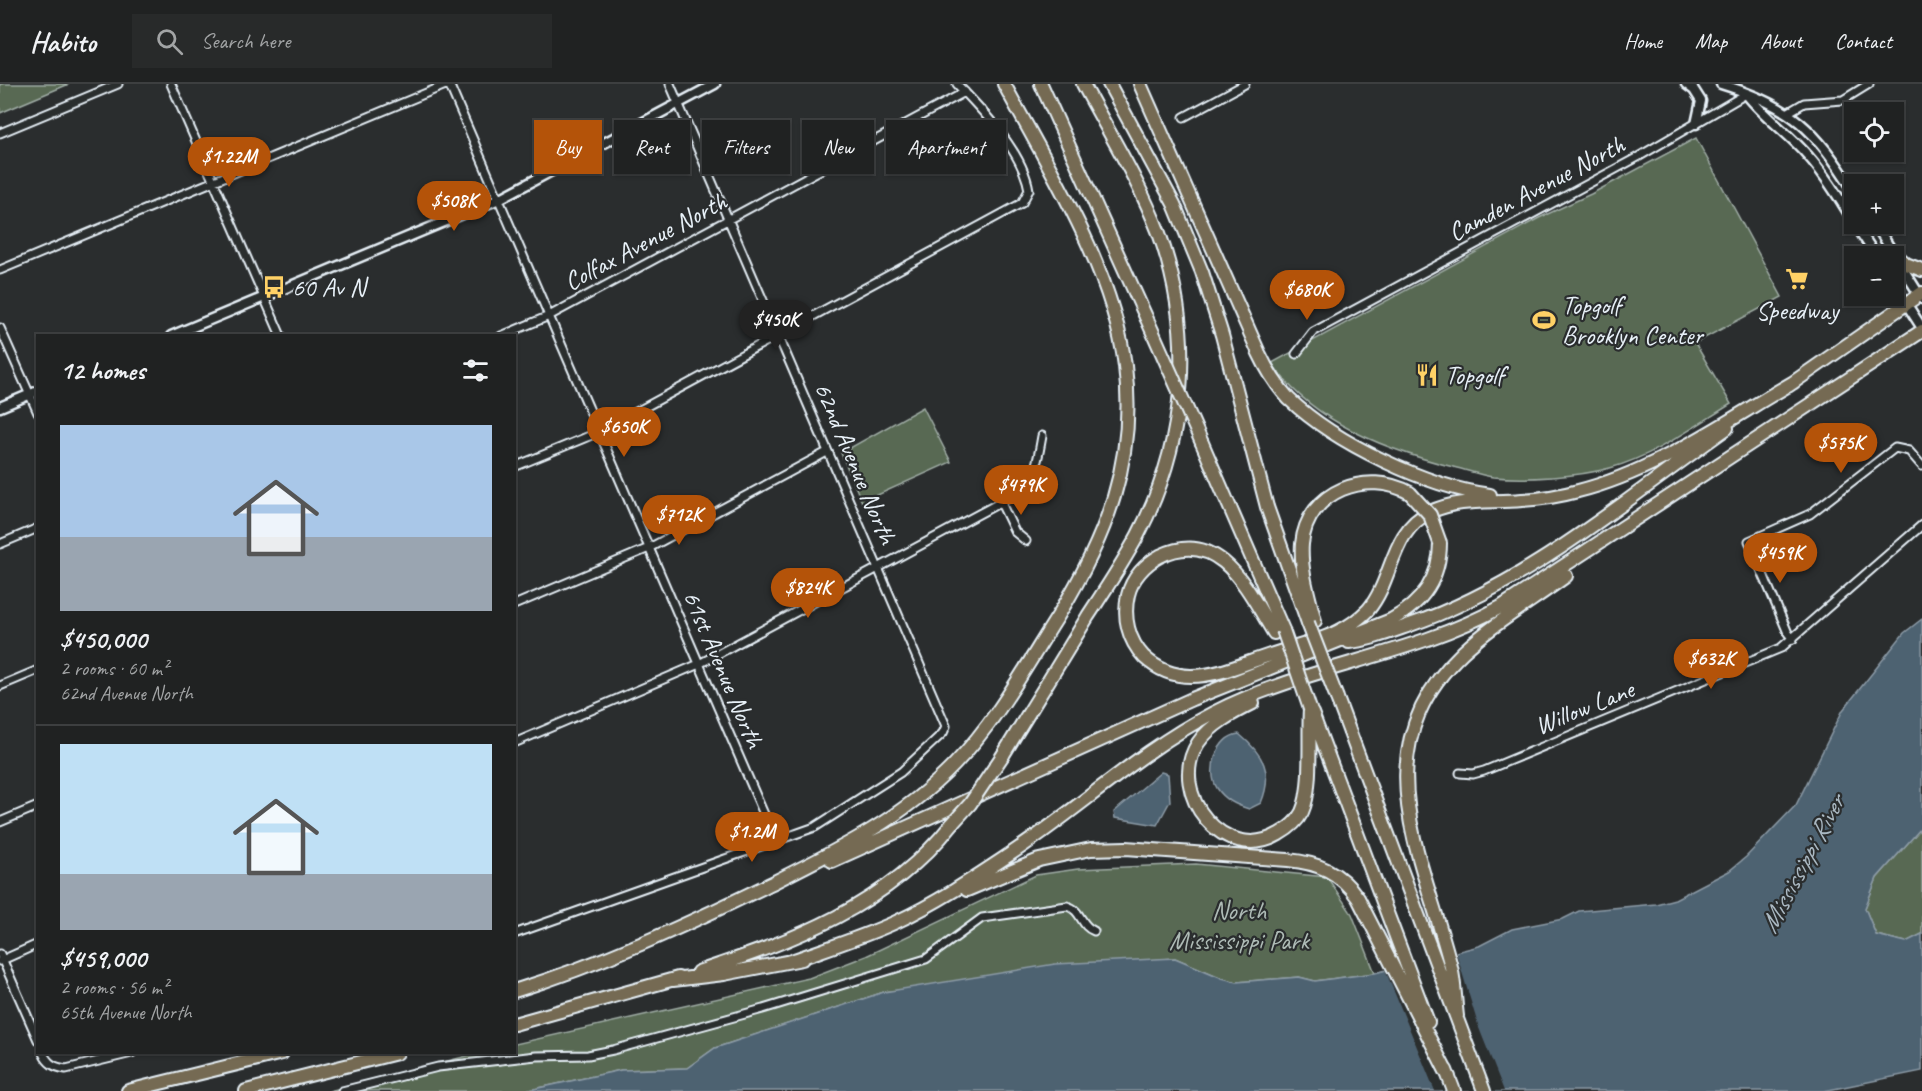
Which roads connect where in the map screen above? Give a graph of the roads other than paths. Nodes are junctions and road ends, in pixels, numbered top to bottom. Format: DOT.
graph roads {
  1 [pos="118,84"];
  2 [pos="171,84"];
  3 [pos="448,84"];
  4 [pos="670,84"];
  5 [pos="715,84"];
  6 [pos="957,84"];
  7 [pos="1004,84"];
  8 [pos="1032,84"];
  9 [pos="1041,84"];
  10 [pos="1083,84"];
  11 [pos="1109,84"];
  12 [pos="1140,84"];
  13 [pos="1245,84"];
  14 [pos="1686,84"];
  15 [pos="1720,84"];
  16 [pos="1869,84"];
  17 [pos="965,92"];
  18 [pos="1746,94"];
  19 [pos="678,104"];
  20 [pos="1787,113"];
  21 [pos="1054,114"];
  22 [pos="1184,117"];
  23 [pos="1696,124"];
  24 [pos="0,133"];
  25 [pos="1844,176"];
  26 [pos="214,181"];
  27 [pos="499,200"];
  28 [pos="1844,208"];
  29 [pos="728,220"];
  30 [pos="1904,262"];
  31 [pos="1904,269"];
  32 [pos="0,270"];
  33 [pos="1922,270"];
  34 [pos="1921,296"];
  35 [pos="264,297"];
  36 [pos="1904,301"];
  37 [pos="1906,304"];
  38 [pos="549,316"];
  39 [pos="0,328"];
  40 [pos="1922,329"];
  41 [pos="176,334"];
  42 [pos="280,334"];
  43 [pos="506,334"];
  44 [pos="778,336"];
  45 [pos="1296,354"];
  46 [pos="1794,382"];
  47 [pos="34,393"];
  48 [pos="0,407"];
  49 [pos="599,432"];
  50 [pos="1042,436"];
  51 [pos="827,452"];
  52 [pos="516,466"];
  53 [pos="1922,466"];
  54 [pos="1675,495"];
  55 [pos="1554,496"];
  56 [pos="1001,503"];
  57 [pos="1922,525"];
  58 [pos="36,529"];
  59 [pos="1026,541"];
  60 [pos="0,544"];
  61 [pos="649,548"];
  62 [pos="878,568"];
  63 [pos="516,604"];
  64 [pos="1311,622"];
  65 [pos="1279,632"];
  66 [pos="1793,639"];
  67 [pos="1336,643"];
  68 [pos="1357,662"];
  69 [pos="699,664"];
  70 [pos="36,670"];
  71 [pos="0,686"];
  72 [pos="1310,709"];
  73 [pos="516,742"];
  74 [pos="1460,773"];
  75 [pos="36,807"];
  76 [pos="0,822"];
  77 [pos="776,842"];
  78 [pos="723,907"];
  79 [pos="1094,931"];
  80 [pos="516,933"];
  81 [pos="36,945"];
  82 [pos="1,958"];
  83 [pos="794,960"];
  84 [pos="673,980"];
  85 [pos="516,990"];
  86 [pos="1457,1016"];
  87 [pos="516,1023"];
  88 [pos="36,1036"];
  89 [pos="44,1054"];
  90 [pos="128,1054"];
  91 [pos="278,1054"];
  92 [pos="394,1054"];
  93 [pos="1449,1077"];
  94 [pos="128,1091"];
  95 [pos="246,1091"];
  96 [pos="342,1091"];
  97 [pos="1454,1091"];
  98 [pos="1484,1091"];
  1 -- 24 [label="street"];
  2 -- 26 [label="street"];
  3 -- 26 [label="street"];
  3 -- 27 [label="street, 61st Avenue North"];
  4 -- 19 [label="street, 62nd Avenue North"];
  5 -- 19 [label="street"];
  6 -- 17 [label="street"];
  7 -- 78 [label="highway"];
  8 -- 21 [label="highway"];
  9 -- 21 [label="highway"];
  10 -- 84 [label="highway, bridge"];
  11 -- 64 [label="highway"];
  12 -- 55 [label="highway"];
  13 -- 22 [label="street"];
  14 -- 23 [label="street"];
  15 -- 18 [label="street"];
  16 -- 20 [label="street"];
  17 -- 29 [label="street, Colfax Avenue North"];
  17 -- 44 [label="street"];
  18 -- 20 [label="street"];
  18 -- 23 [label="street, Camden Avenue North"];
  18 -- 28 [label="street"];
  19 -- 27 [label="street"];
  19 -- 29 [label="street, 62nd Avenue North"];
  20 -- 25 [label="street"];
  21 -- 65 [label="highway, bridge"];
  23 -- 45 [label="street, Camden Avenue North"];
  26 -- 32 [label="street"];
  26 -- 35 [label="street"];
  27 -- 35 [label="street"];
  27 -- 38 [label="street, 61st Avenue North"];
  29 -- 38 [label="street, Colfax Avenue North"];
  29 -- 44 [label="street, 62nd Avenue North"];
  30 -- 33 [label="highway"];
  31 -- 34 [label="street"];
  34 -- 37 [label="highway"];
  35 -- 41 [label="street"];
  35 -- 42 [label="street"];
  36 -- 37 [label="street"];
  37 -- 40 [label="street"];
  37 -- 46 [label="highway"];
  38 -- 43 [label="street, Colfax Avenue North"];
  38 -- 49 [label="street, 61st Avenue North"];
  39 -- 47 [label="street"];
  40 -- 54 [label="highway"];
  44 -- 49 [label="street"];
  44 -- 51 [label="street, 62nd Avenue North"];
  46 -- 55 [label="highway"];
  46 -- 67 [label="highway"];
  47 -- 48 [label="street"];
  49 -- 52 [label="street"];
  49 -- 61 [label="street, 61st Avenue North"];
  50 -- 56 [label="street"];
  51 -- 61 [label="street"];
  51 -- 62 [label="street, 62nd Avenue North"];
  53 -- 66 [label="street"];
  54 -- 68 [label="highway"];
  54 -- 86 [label="highway"];
  55 -- 65 [label="highway"];
  56 -- 59 [label="street"];
  56 -- 62 [label="street"];
  57 -- 66 [label="street, Willow Lane"];
  58 -- 60 [label="street"];
  61 -- 63 [label="street"];
  61 -- 69 [label="street, 61st Avenue North"];
  62 -- 69 [label="street"];
  62 -- 77 [label="street, 62nd Avenue North"];
  64 -- 67 [label="highway, bridge"];
  64 -- 86 [label="highway, bridge"];
  65 -- 72 [label="highway, bridge"];
  66 -- 74 [label="street, Willow Lane"];
  67 -- 78 [label="highway"];
  68 -- 72 [label="highway"];
  68 -- 83 [label="highway"];
  69 -- 73 [label="street"];
  69 -- 77 [label="street, 61st Avenue North"];
  70 -- 71 [label="street"];
  72 -- 93 [label="highway"];
  75 -- 76 [label="street"];
  77 -- 80 [label="street"];
  78 -- 85 [label="highway"];
  79 -- 96 [label="street"];
  81 -- 82 [label="street"];
  82 -- 88 [label="street"];
  83 -- 84 [label="highway"];
  83 -- 93 [label="highway"];
  84 -- 87 [label="highway"];
  86 -- 98 [label="highway"];
  89 -- 90 [label="street"];
  91 -- 94 [label="highway"];
  92 -- 95 [label="highway"];
  93 -- 97 [label="highway"];
}
